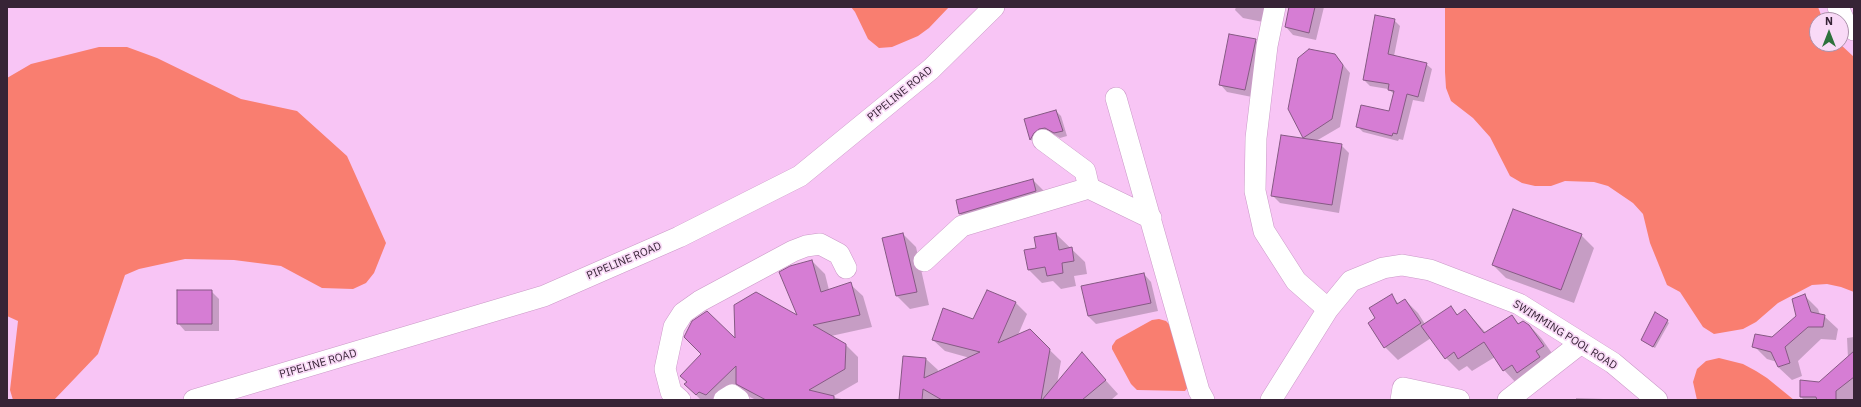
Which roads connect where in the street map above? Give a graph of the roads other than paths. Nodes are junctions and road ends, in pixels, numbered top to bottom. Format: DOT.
graph roads {
  1 [pos="994,7"];
  2 [pos="1275,7"];
  3 [pos="1838,7"];
  4 [pos="1854,30"];
  5 [pos="1116,98"];
  6 [pos="1043,140"];
  7 [pos="1089,188"];
  8 [pos="1151,218"];
  9 [pos="924,261"];
  10 [pos="846,268"];
  11 [pos="1328,309"];
  12 [pos="1581,343"];
  13 [pos="194,400"];
  14 [pos="680,400"];
  15 [pos="724,400"];
  16 [pos="739,400"];
  17 [pos="1204,400"];
  18 [pos="1270,400"];
  19 [pos="1401,400"];
  20 [pos="1459,400"];
  21 [pos="1508,400"];
  22 [pos="1657,400"];
  1 -- 13 [label="lane, PIPELINE ROAD"];
  2 -- 11 [label="lane"];
  3 -- 4 [label="lane"];
  5 -- 8 [label="lane"];
  6 -- 7 [label="lane"];
  7 -- 8 [label="lane"];
  7 -- 9 [label="lane"];
  8 -- 17 [label="lane"];
  10 -- 14 [label="lane"];
  11 -- 12 [label="lane, SWIMMING POOL ROAD"];
  11 -- 18 [label="lane, SWIMMING POOL ROAD"];
  12 -- 21 [label="lane"];
  12 -- 22 [label="lane, SWIMMING POOL ROAD"];
  15 -- 16 [label="lane"];
  19 -- 20 [label="lane"];
}
